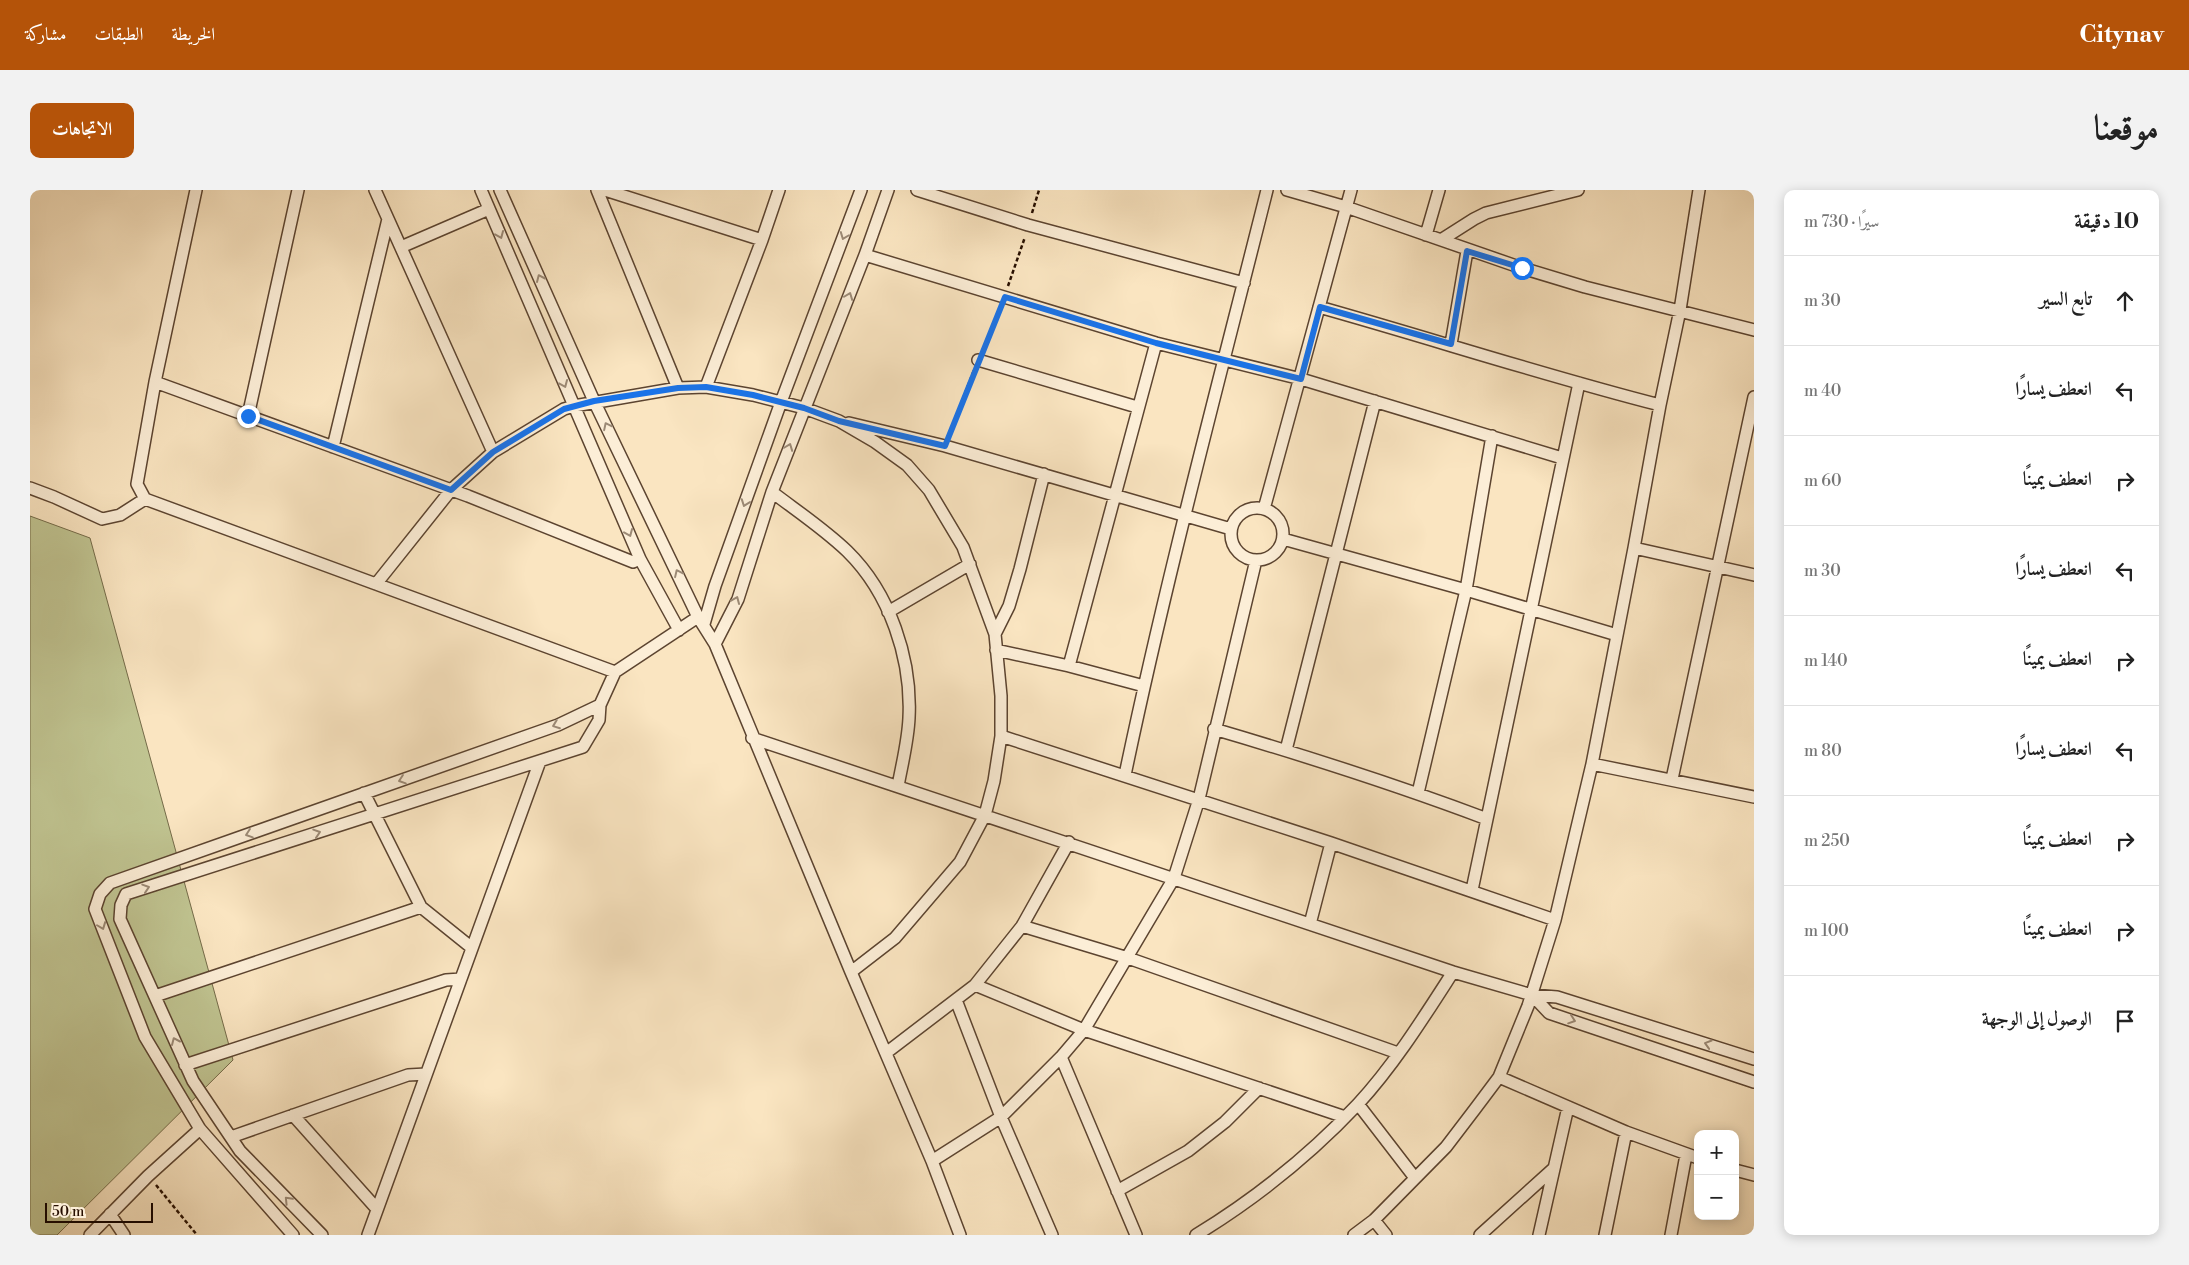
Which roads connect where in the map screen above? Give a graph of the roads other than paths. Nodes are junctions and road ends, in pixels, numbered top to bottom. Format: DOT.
graph roads {
  1 [pos="196,190"];
  2 [pos="298,190"];
  3 [pos="375,190"];
  4 [pos="481,190"];
  5 [pos="500,190"];
  6 [pos="598,190"];
  7 [pos="605,190"];
  8 [pos="779,190"];
  9 [pos="861,190"];
  10 [pos="888,190"];
  11 [pos="917,190"];
  12 [pos="1267,190"];
  13 [pos="1287,190"];
  14 [pos="1351,190"];
  15 [pos="1439,190"];
  16 [pos="1578,190"];
  17 [pos="1699,190"];
  18 [pos="1346,208"];
  19 [pos="489,209"];
  20 [pos="388,219"];
  21 [pos="1426,235"];
  22 [pos="762,240"];
  23 [pos="1441,240"];
  24 [pos="401,248"];
  25 [pos="1467,251"];
  26 [pos="865,255"];
  27 [pos="1244,283"];
  28 [pos="1320,307"];
  29 [pos="1680,310"];
  30 [pos="1754,330"];
  31 [pos="1156,343"];
  32 [pos="1451,344"];
  33 [pos="978,360"];
  34 [pos="1225,360"];
  35 [pos="1301,379"];
  36 [pos="155,382"];
  37 [pos="1579,383"];
  38 [pos="706,387"];
  39 [pos="678,388"];
  40 [pos="1754,398"];
  41 [pos="594,401"];
  42 [pos="1375,401"];
  43 [pos="781,402"];
  44 [pos="1660,405"];
  45 [pos="574,406"];
  46 [pos="1137,407"];
  47 [pos="804,408"];
  48 [pos="248,416"];
  49 [pos="839,421"];
  50 [pos="1492,436"];
  51 [pos="333,447"];
  52 [pos="493,452"];
  53 [pos="1562,458"];
  54 [pos="1044,474"];
  55 [pos="30,488"];
  56 [pos="451,490"];
  57 [pos="772,492"];
  58 [pos="1114,496"];
  59 [pos="145,499"];
  60 [pos="1264,509"];
  61 [pos="1184,515"];
  62 [pos="1231,529"];
  63 [pos="1283,539"];
  64 [pos="1634,548"];
  65 [pos="1335,552"];
  66 [pos="640,559"];
  67 [pos="1256,560"];
  68 [pos="970,564"];
  69 [pos="1717,566"];
  70 [pos="1754,575"];
  71 [pos="376,584"];
  72 [pos="1466,590"];
  73 [pos="1531,609"];
  74 [pos="888,612"];
  75 [pos="701,620"];
  76 [pos="679,630"];
  77 [pos="995,634"];
  78 [pos="1617,635"];
  79 [pos="715,644"];
  80 [pos="996,650"];
  81 [pos="1069,666"];
  82 [pos="615,672"];
  83 [pos="1144,686"];
  84 [pos="600,705"];
  85 [pos="1214,729"];
  86 [pos="1001,736"];
  87 [pos="752,738"];
  88 [pos="1286,750"];
  89 [pos="540,761"];
  90 [pos="1592,764"];
  91 [pos="1125,775"];
  92 [pos="1672,779"];
  93 [pos="898,786"];
  94 [pos="364,793"];
  95 [pos="1418,793"];
  96 [pos="1754,797"];
  97 [pos="1199,799"];
  98 [pos="374,814"];
  99 [pos="985,815"];
  100 [pos="1487,819"];
  101 [pos="1069,842"];
  102 [pos="1331,843"];
  103 [pos="1174,878"];
  104 [pos="104,888"];
  105 [pos="1472,890"];
  106 [pos="124,899"];
  107 [pos="421,907"];
  108 [pos="1555,920"];
  109 [pos="1310,924"];
  110 [pos="1022,926"];
  111 [pos="472,948"];
  112 [pos="1128,958"];
  113 [pos="851,972"];
  114 [pos="1453,972"];
  115 [pos="461,979"];
  116 [pos="975,985"];
  117 [pos="1532,995"];
  118 [pos="155,996"];
  119 [pos="956,1000"];
  120 [pos="1084,1030"];
  121 [pos="1726,1050"];
  122 [pos="886,1053"];
  123 [pos="1398,1053"];
  124 [pos="1061,1057"];
  125 [pos="1754,1059"];
  126 [pos="186,1065"];
  127 [pos="1719,1070"];
  128 [pos="426,1074"];
  129 [pos="1499,1077"];
  130 [pos="1754,1082"];
  131 [pos="1259,1088"];
  132 [pos="1358,1104"];
  133 [pos="1568,1107"];
  134 [pos="293,1116"];
  135 [pos="1001,1117"];
  136 [pos="1344,1117"];
  137 [pos="200,1129"];
  138 [pos="1626,1132"];
  139 [pos="231,1137"];
  140 [pos="1686,1155"];
  141 [pos="1694,1157"];
  142 [pos="932,1161"];
  143 [pos="1553,1169"];
  144 [pos="1739,1171"];
  145 [pos="1754,1175"];
  146 [pos="1415,1178"];
  147 [pos="1117,1191"];
  148 [pos="377,1209"];
  149 [pos="110,1214"];
  150 [pos="1374,1220"];
  151 [pos="90,1235"];
  152 [pos="124,1235"];
  153 [pos="293,1235"];
  154 [pos="322,1235"];
  155 [pos="368,1235"];
  156 [pos="960,1235"];
  157 [pos="1052,1235"];
  158 [pos="1136,1235"];
  159 [pos="1196,1235"];
  160 [pos="1354,1235"];
  161 [pos="1386,1235"];
  162 [pos="1480,1235"];
  163 [pos="1539,1235"];
  164 [pos="1605,1235"];
  165 [pos="1671,1235"];
  1 -- 36 [label="street"];
  2 -- 48 [label="street"];
  3 -- 20 [label="street"];
  4 -- 19 [label="street"];
  41 -- 5 [label="street, one-way"];
  6 -- 39 [label="street"];
  7 -- 22 [label="street"];
  8 -- 22 [label="street"];
  9 -- 43 [label="street, one-way"];
  10 -- 26 [label="street"];
  11 -- 27 [label="street"];
  12 -- 27 [label="street"];
  13 -- 18 [label="street"];
  14 -- 18 [label="street"];
  15 -- 21 [label="street"];
  16 -- 23 [label="street"];
  17 -- 29 [label="street"];
  18 -- 21 [label="street"];
  18 -- 28 [label="street"];
  19 -- 24 [label="street"];
  19 -- 45 [label="street, one-way"];
  20 -- 24 [label="street"];
  20 -- 51 [label="street"];
  21 -- 23 [label="street"];
  22 -- 38 [label="street"];
  23 -- 25 [label="street"];
  24 -- 52 [label="street"];
  25 -- 29 [label="street"];
  25 -- 32 [label="street"];
  26 -- 31 [label="street"];
  47 -- 26 [label="street, one-way"];
  27 -- 34 [label="street"];
  28 -- 32 [label="street"];
  28 -- 35 [label="street"];
  29 -- 30 [label="street"];
  29 -- 44 [label="street"];
  31 -- 34 [label="street"];
  31 -- 46 [label="street"];
  32 -- 37 [label="street"];
  33 -- 46 [label="street"];
  34 -- 35 [label="street"];
  34 -- 61 [label="street"];
  35 -- 42 [label="street"];
  35 -- 60 [label="street"];
  36 -- 48 [label="street"];
  36 -- 59 [label="street"];
  37 -- 44 [label="street"];
  37 -- 53 [label="street"];
  38 -- 39 [label="street"];
  38 -- 43 [label="street"];
  39 -- 41 [label="street"];
  40 -- 69 [label="street"];
  41 -- 45 [label="street"];
  75 -- 41 [label="street, one-way"];
  42 -- 50 [label="street"];
  42 -- 65 [label="street"];
  43 -- 47 [label="street"];
  43 -- 75 [label="street, one-way"];
  44 -- 64 [label="street"];
  45 -- 52 [label="street"];
  45 -- 66 [label="street, one-way"];
  46 -- 58 [label="street"];
  47 -- 49 [label="street"];
  57 -- 47 [label="street, one-way"];
  48 -- 51 [label="street"];
  49 -- 54 [label="street"];
  49 -- 68 [label="street"];
  50 -- 53 [label="street"];
  50 -- 72 [label="street"];
  51 -- 56 [label="street"];
  52 -- 56 [label="street"];
  53 -- 73 [label="street"];
  54 -- 58 [label="street"];
  54 -- 77 [label="street"];
  55 -- 59 [label="street"];
  56 -- 66 [label="street"];
  56 -- 71 [label="street"];
  57 -- 74 [label="street"];
  79 -- 57 [label="street, one-way"];
  58 -- 61 [label="street"];
  58 -- 81 [label="street"];
  59 -- 71 [label="street"];
  60 -- 62 [label="street"];
  60 -- 63 [label="street"];
  61 -- 62 [label="street"];
  61 -- 83 [label="street"];
  62 -- 67 [label="street"];
  63 -- 65 [label="street"];
  63 -- 67 [label="street"];
  64 -- 69 [label="street"];
  64 -- 78 [label="street"];
  65 -- 72 [label="street"];
  65 -- 88 [label="street"];
  66 -- 76 [label="street"];
  67 -- 85 [label="street"];
  68 -- 74 [label="street"];
  68 -- 77 [label="street"];
  69 -- 70 [label="street"];
  69 -- 92 [label="street"];
  71 -- 82 [label="street"];
  72 -- 73 [label="street"];
  72 -- 95 [label="street"];
  73 -- 78 [label="street"];
  73 -- 100 [label="street"];
  74 -- 93 [label="street"];
  75 -- 76 [label="street"];
  75 -- 79 [label="street"];
  76 -- 82 [label="street"];
  77 -- 80 [label="street"];
  78 -- 90 [label="street"];
  79 -- 87 [label="street"];
  80 -- 81 [label="street"];
  80 -- 86 [label="street"];
  81 -- 83 [label="street"];
  82 -- 84 [label="street"];
  83 -- 91 [label="street"];
  84 -- 89 [label="street"];
  84 -- 94 [label="street, one-way"];
  85 -- 88 [label="street"];
  85 -- 97 [label="street"];
  86 -- 91 [label="street"];
  86 -- 99 [label="street"];
  87 -- 93 [label="street"];
  87 -- 113 [label="street"];
  88 -- 95 [label="street"];
  89 -- 98 [label="street"];
  89 -- 111 [label="street"];
  90 -- 92 [label="street"];
  90 -- 108 [label="street"];
  91 -- 97 [label="street"];
  92 -- 96 [label="street"];
  93 -- 99 [label="street"];
  94 -- 98 [label="street"];
  94 -- 104 [label="street, one-way"];
  95 -- 100 [label="street"];
  97 -- 102 [label="street"];
  97 -- 103 [label="street"];
  106 -- 98 [label="street, one-way"];
  98 -- 107 [label="street"];
  99 -- 101 [label="street"];
  99 -- 113 [label="street"];
  100 -- 105 [label="street"];
  101 -- 103 [label="street"];
  101 -- 110 [label="street"];
  102 -- 105 [label="street"];
  102 -- 109 [label="street"];
  103 -- 109 [label="street"];
  103 -- 112 [label="street"];
  104 -- 106 [label="street"];
  104 -- 137 [label="street, one-way"];
  105 -- 108 [label="street"];
  106 -- 118 [label="street"];
  107 -- 111 [label="street"];
  107 -- 118 [label="street"];
  108 -- 117 [label="street"];
  109 -- 114 [label="street"];
  110 -- 112 [label="street"];
  110 -- 116 [label="street"];
  111 -- 115 [label="street"];
  112 -- 120 [label="street"];
  112 -- 123 [label="street"];
  113 -- 122 [label="street"];
  114 -- 117 [label="street"];
  114 -- 123 [label="street"];
  115 -- 126 [label="street"];
  115 -- 128 [label="street"];
  116 -- 119 [label="street"];
  116 -- 120 [label="street"];
  121 -- 117 [label="street, one-way"];
  117 -- 127 [label="street, one-way"];
  117 -- 129 [label="street"];
  126 -- 118 [label="street, one-way"];
  119 -- 122 [label="street"];
  119 -- 135 [label="street"];
  120 -- 124 [label="street"];
  120 -- 131 [label="street"];
  121 -- 125 [label="street"];
  121 -- 127 [label="street"];
  122 -- 142 [label="street"];
  123 -- 132 [label="street"];
  124 -- 135 [label="street"];
  124 -- 147 [label="street"];
  126 -- 139 [label="street"];
  127 -- 130 [label="street"];
  128 -- 134 [label="street"];
  128 -- 148 [label="street"];
  129 -- 133 [label="street"];
  129 -- 146 [label="street"];
  131 -- 136 [label="street"];
  131 -- 147 [label="street"];
  132 -- 136 [label="street"];
  132 -- 146 [label="street"];
  133 -- 138 [label="street"];
  133 -- 143 [label="street"];
  134 -- 139 [label="street"];
  134 -- 148 [label="street"];
  135 -- 142 [label="street"];
  135 -- 157 [label="street"];
  136 -- 159 [label="street"];
  137 -- 149 [label="street"];
  137 -- 153 [label="street"];
  138 -- 140 [label="street"];
  138 -- 164 [label="street"];
  154 -- 139 [label="street, one-way"];
  140 -- 141 [label="street"];
  140 -- 165 [label="street"];
  142 -- 156 [label="street"];
  143 -- 162 [label="street"];
  143 -- 163 [label="street"];
  144 -- 145 [label="street"];
  146 -- 150 [label="street"];
  147 -- 158 [label="street"];
  148 -- 155 [label="street"];
  149 -- 151 [label="street"];
  149 -- 152 [label="street"];
  150 -- 160 [label="street"];
  150 -- 161 [label="street"];
}
